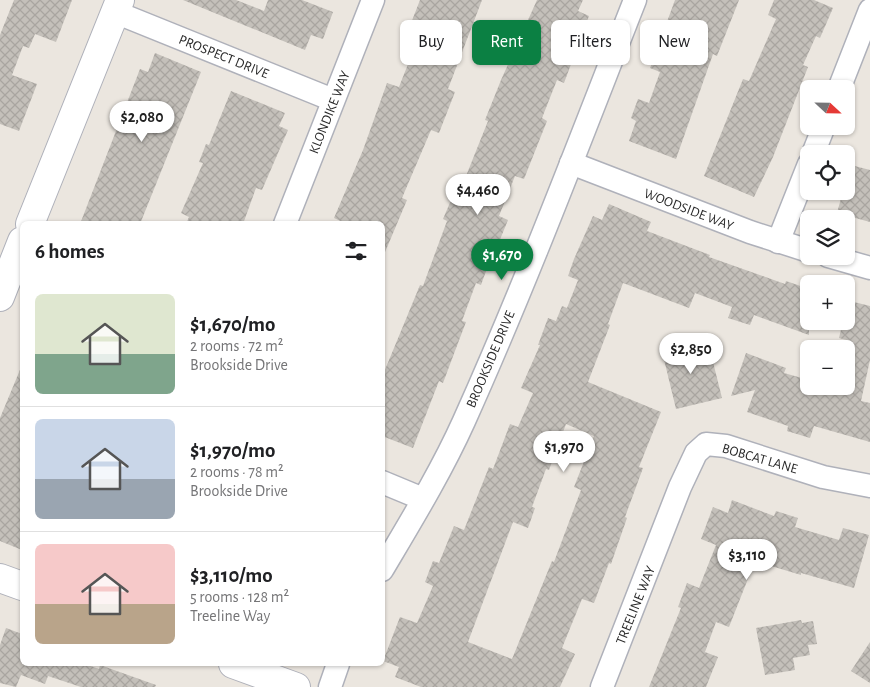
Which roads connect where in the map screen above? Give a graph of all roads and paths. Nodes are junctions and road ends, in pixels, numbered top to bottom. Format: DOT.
graph roads {
  1 [pos="373,0"];
  2 [pos="635,0"];
  3 [pos="117,6"];
  4 [pos="870,10"];
  5 [pos="843,80"];
  6 [pos="333,100"];
  7 [pos="571,163"];
  8 [pos="800,187"];
  9 [pos="31,221"];
  10 [pos="286,221"];
  11 [pos="778,242"];
  12 [pos="20,247"];
  13 [pos="800,248"];
  14 [pos="855,264"];
  15 [pos="870,268"];
  16 [pos="0,297"];
  17 [pos="385,483"];
  18 [pos="870,486"];
  19 [pos="423,499"];
  20 [pos="667,522"];
  21 [pos="385,565"];
  22 [pos="0,578"];
  23 [pos="20,585"];
  24 [pos="238,666"];
  25 [pos="337,666"];
  26 [pos="296,687"];
  27 [pos="330,687"];
  28 [pos="602,687"];
  1 -- 6 [label="street, KLONDIKE WAY"];
  2 -- 7 [label="street, BROOKSIDE DRIVE"];
  3 -- 6 [label="street, PROSPECT DRIVE"];
  3 -- 9 [label="street"];
  4 -- 5 [label="street"];
  6 -- 10 [label="street, KLONDIKE WAY"];
  7 -- 11 [label="street, WOODSIDE WAY"];
  7 -- 19 [label="street, BROOKSIDE DRIVE"];
  8 -- 11 [label="street"];
  11 -- 13 [label="street, WOODSIDE WAY"];
  12 -- 16 [label="street"];
  14 -- 15 [label="street"];
  17 -- 19 [label="street"];
  18 -- 20 [label="street, BOBCAT LANE"];
  19 -- 21 [label="street, BROOKSIDE DRIVE"];
  20 -- 28 [label="street, TREELINE WAY"];
  22 -- 23 [label="street"];
  24 -- 26 [label="street"];
  25 -- 27 [label="street"];
}
